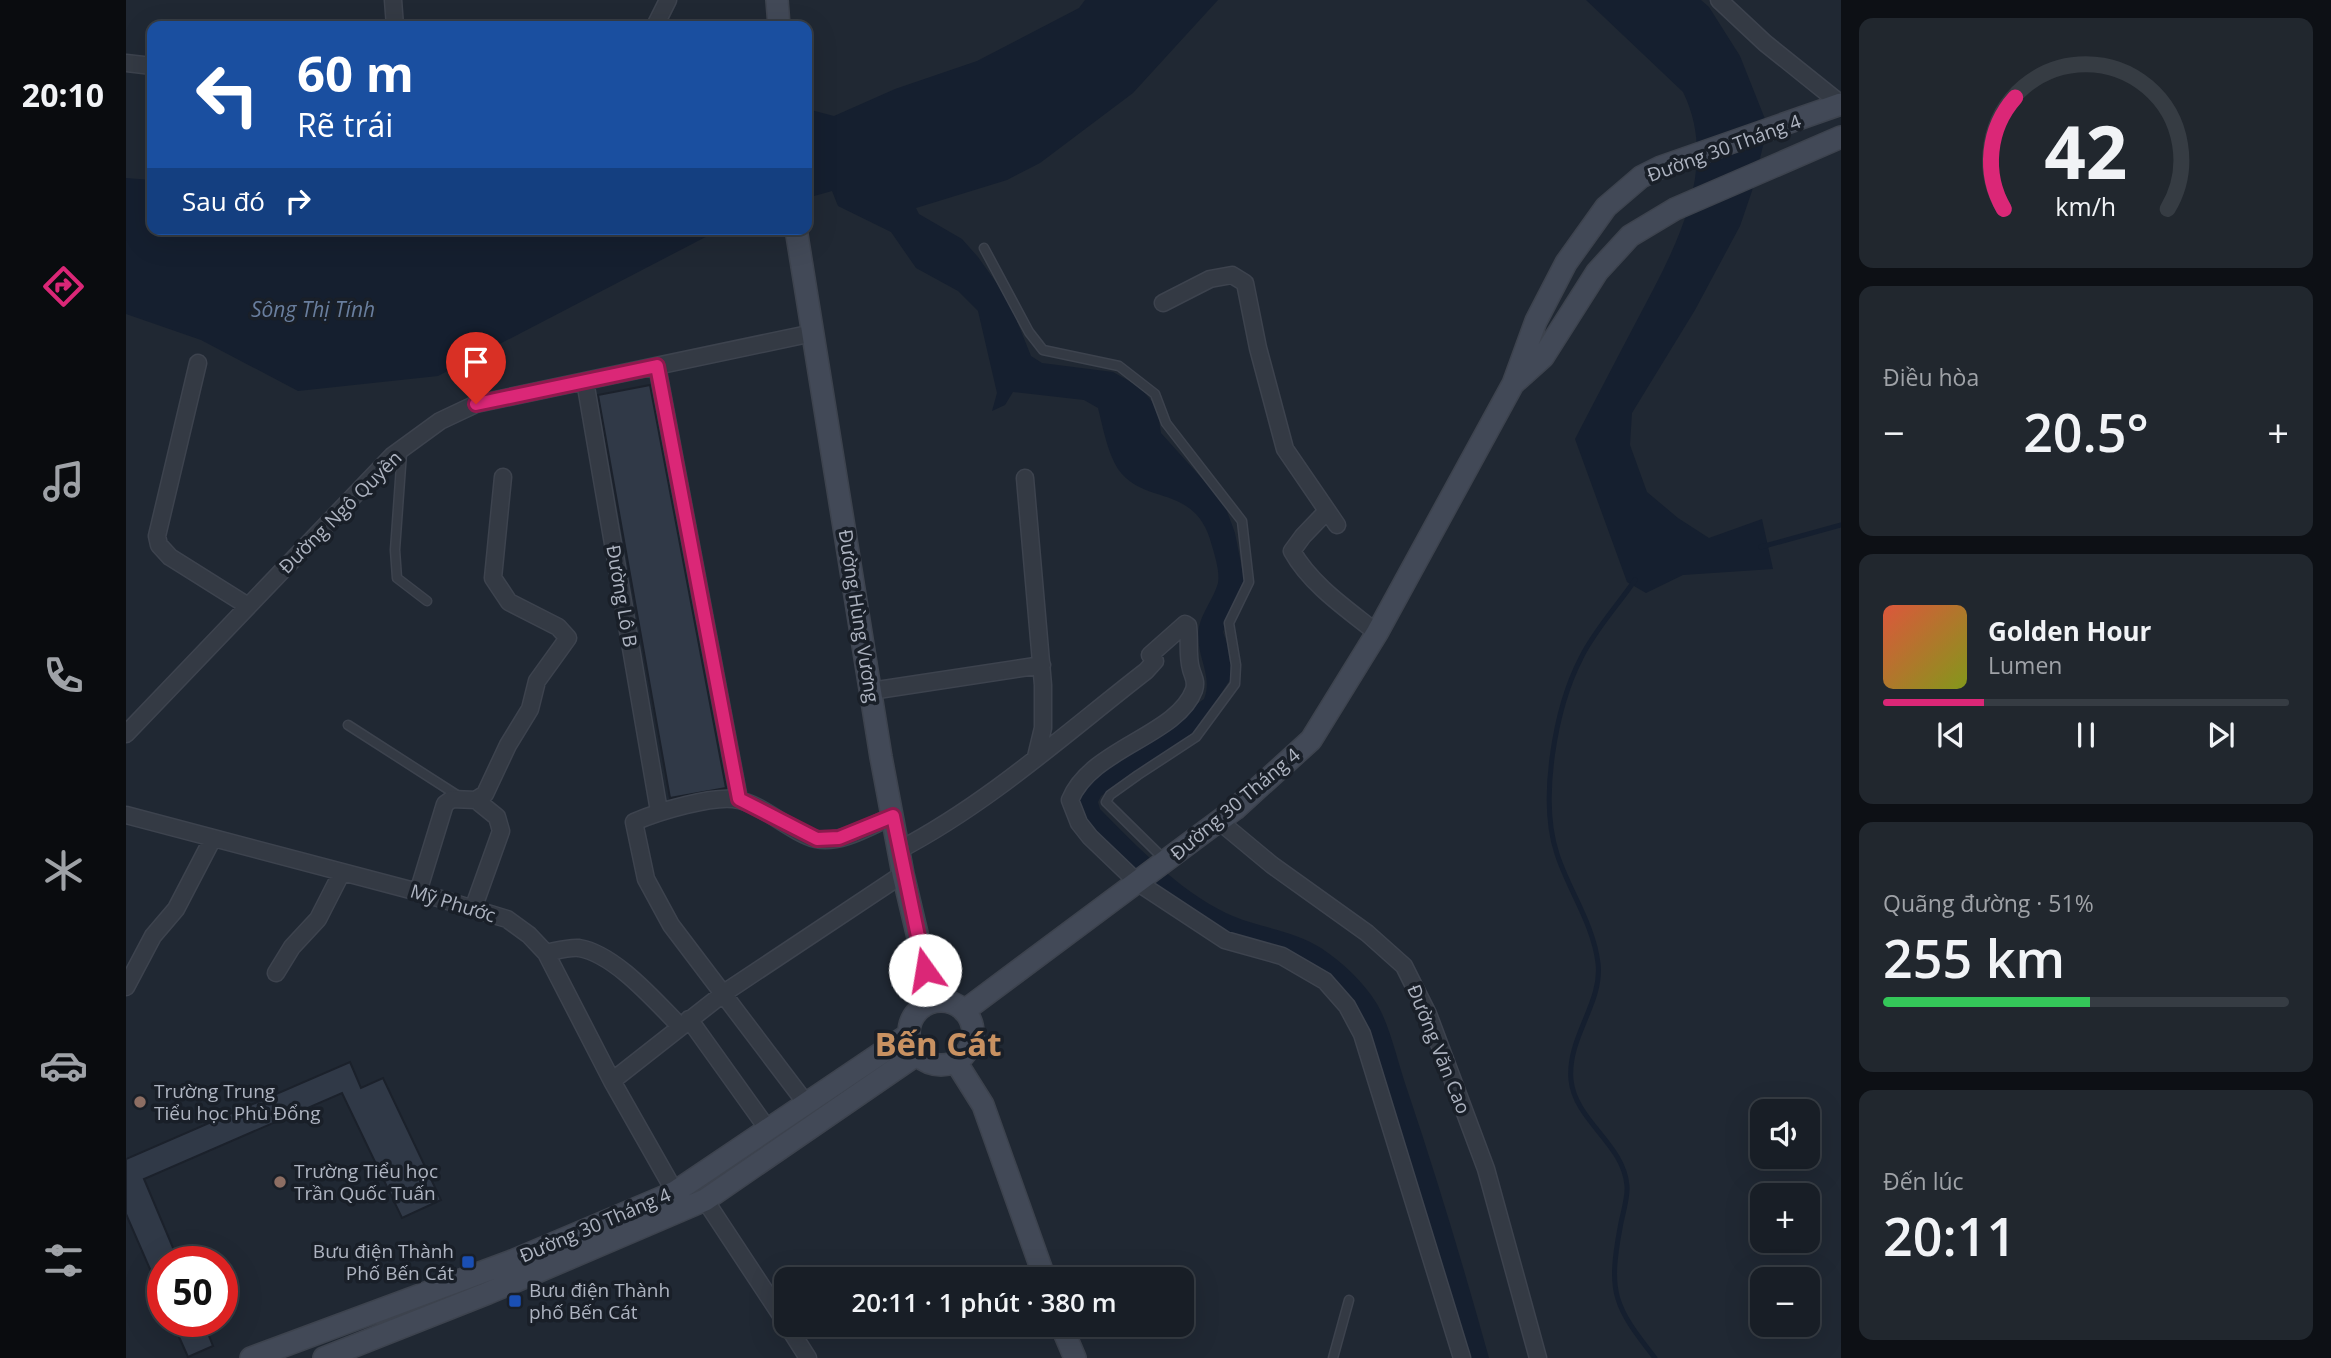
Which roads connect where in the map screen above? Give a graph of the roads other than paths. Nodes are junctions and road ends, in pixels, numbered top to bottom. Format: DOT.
graph roads {
  1 [pos="393,0"];
  2 [pos="668,0"];
  3 [pos="777,0"];
  4 [pos="1719,0"];
  5 [pos="395,21"];
  6 [pos="658,21"];
  7 [pos="779,21"];
  8 [pos="126,63"];
  9 [pos="147,65"];
  10 [pos="1841,104"];
  11 [pos="1841,137"];
  12 [pos="796,237"];
  13 [pos="984,248"];
  14 [pos="1163,303"];
  15 [pos="813,334"];
  16 [pos="198,363"];
  17 [pos="657,366"];
  18 [pos="585,381"];
  19 [pos="1513,384"];
  20 [pos="402,449"];
  21 [pos="503,477"];
  22 [pos="1025,478"];
  23 [pos="1327,511"];
  24 [pos="1337,525"];
  25 [pos="427,601"];
  26 [pos="248,606"];
  27 [pos="1377,633"];
  28 [pos="1042,665"];
  29 [pos="870,691"];
  30 [pos="348,725"];
  31 [pos="126,734"];
  32 [pos="1036,757"];
  33 [pos="739,799"];
  34 [pos="470,800"];
  35 [pos="659,811"];
  36 [pos="126,816"];
  37 [pos="893,816"];
  38 [pos="1219,821"];
  39 [pos="213,838"];
  40 [pos="899,850"];
  41 [pos="1164,862"];
  42 [pos="342,872"];
  43 [pos="903,874"];
  44 [pos="1138,881"];
  45 [pos="418,892"];
  46 [pos="473,909"];
  47 [pos="546,953"];
  48 [pos="276,973"];
  49 [pos="126,987"];
  50 [pos="724,993"];
  51 [pos="933,1002"];
  52 [pos="964,1010"];
  53 [pos="685,1022"];
  54 [pos="908,1035"];
  55 [pos="916,1055"];
  56 [pos="956,1062"];
  57 [pos="872,1072"];
  58 [pos="612,1081"];
  59 [pos="805,1102"];
  60 [pos="767,1128"];
  61 [pos="675,1192"];
  62 [pos="705,1200"];
  63 [pos="1041,1267"];
  64 [pos="515,1270"];
  65 [pos="1349,1300"];
  66 [pos="774,1306"];
  67 [pos="794,1337"];
  68 [pos="1066,1337"];
  69 [pos="251,1358"];
  70 [pos="324,1358"];
  71 [pos="808,1358"];
  72 [pos="1075,1358"];
  73 [pos="1333,1358"];
  74 [pos="1462,1358"];
  75 [pos="1538,1358"];
  1 -- 5 [label="street"];
  2 -- 6 [label="street"];
  3 -- 7 [label="main road"];
  4 -- 10 [label="street"];
  8 -- 9 [label="street"];
  10 -- 19 [label="main road, Đường 30 Tháng 4"];
  11 -- 19 [label="main road, Đường 30 Tháng 4"];
  12 -- 15 [label="main road, Đường Hùng Vương"];
  13 -- 41 [label="lane"];
  14 -- 23 [label="street"];
  15 -- 17 [label="street, Đường Ngô Quyền"];
  15 -- 29 [label="main road, Đường Hùng Vương"];
  16 -- 26 [label="street"];
  17 -- 18 [label="street, Đường Ngô Quyền"];
  17 -- 33 [label="street"];
  18 -- 20 [label="street, Đường Ngô Quyền"];
  18 -- 35 [label="street, Đường Lô B"];
  19 -- 27 [label="main road, Đường 30 Tháng 4"];
  20 -- 25 [label="lane"];
  20 -- 26 [label="street, Đường Ngô Quyền"];
  21 -- 34 [label="street"];
  22 -- 28 [label="street"];
  23 -- 24 [label="street"];
  23 -- 27 [label="street"];
  26 -- 31 [label="street, Đường Ngô Quyền"];
  27 -- 38 [label="main road, Đường 30 Tháng 4"];
  28 -- 29 [label="street"];
  28 -- 32 [label="street"];
  29 -- 37 [label="main road, Đường Hùng Vương"];
  30 -- 34 [label="lane"];
  32 -- 40 [label="street"];
  32 -- 44 [label="street"];
  33 -- 35 [label="street"];
  33 -- 37 [label="street"];
  34 -- 45 [label="street"];
  34 -- 46 [label="street"];
  35 -- 50 [label="street"];
  36 -- 39 [label="street, Mỹ Phước"];
  37 -- 40 [label="main road, Đường Hùng Vương"];
  38 -- 41 [label="main road, Đường 30 Tháng 4"];
  38 -- 75 [label="street, Đường Văn Cao"];
  39 -- 42 [label="street, Mỹ Phước"];
  39 -- 49 [label="street"];
  40 -- 43 [label="main road, Đường Hùng Vương"];
  41 -- 44 [label="main road, Đường 30 Tháng 4"];
  42 -- 45 [label="street, Mỹ Phước"];
  42 -- 48 [label="street"];
  43 -- 50 [label="street"];
  43 -- 51 [label="main road, Đường Hùng Vương"];
  44 -- 52 [label="main road, Đường 30 Tháng 4"];
  44 -- 74 [label="street"];
  45 -- 46 [label="street, Mỹ Phước"];
  46 -- 47 [label="street, Mỹ Phước"];
  47 -- 53 [label="street"];
  47 -- 58 [label="street, Mỹ Phước"];
  50 -- 53 [label="street"];
  50 -- 59 [label="street"];
  51 -- 52 [label="main road"];
  51 -- 54 [label="main road"];
  52 -- 56 [label="main road"];
  53 -- 58 [label="street"];
  53 -- 60 [label="street"];
  54 -- 55 [label="main road"];
  54 -- 57 [label="main road, Đường 30 Tháng 4"];
  55 -- 56 [label="main road"];
  55 -- 57 [label="main road, Đường 30 Tháng 4"];
  56 -- 63 [label="main road"];
  57 -- 59 [label="main road, Đường 30 Tháng 4"];
  57 -- 62 [label="main road, Đường 30 Tháng 4"];
  58 -- 61 [label="street, Mỹ Phước"];
  59 -- 60 [label="main road, Đường 30 Tháng 4"];
  60 -- 61 [label="main road, Đường 30 Tháng 4"];
  61 -- 62 [label="main road"];
  61 -- 64 [label="main road, Đường 30 Tháng 4"];
  62 -- 64 [label="main road, Đường 30 Tháng 4"];
  62 -- 66 [label="street"];
  64 -- 69 [label="main road, Đường 30 Tháng 4"];
  64 -- 70 [label="main road, Đường 30 Tháng 4"];
  65 -- 73 [label="lane"];
  67 -- 71 [label="street"];
  68 -- 72 [label="main road"];
}
